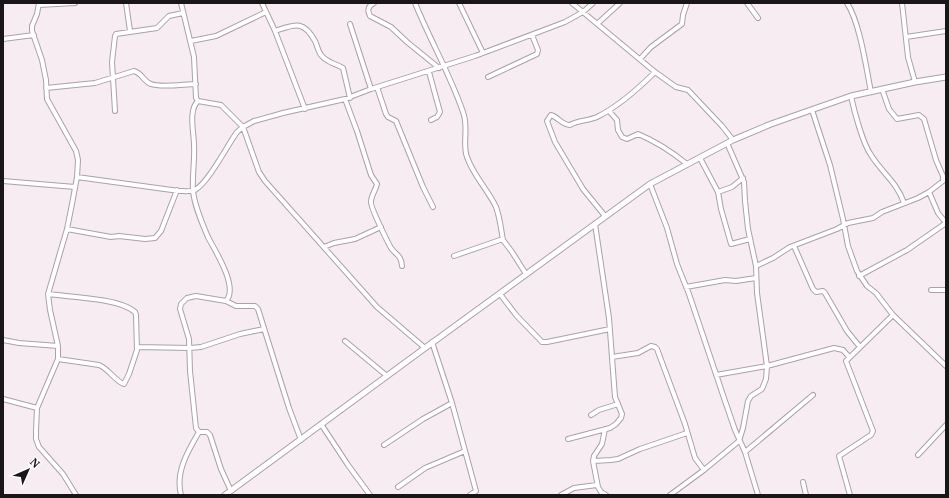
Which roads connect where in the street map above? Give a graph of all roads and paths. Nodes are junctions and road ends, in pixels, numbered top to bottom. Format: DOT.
graph roads {
  1 [pos="75,3"];
  2 [pos="126,3"];
  3 [pos="181,3"];
  4 [pos="262,3"];
  5 [pos="374,3"];
  6 [pos="415,3"];
  7 [pos="459,3"];
  8 [pos="572,3"];
  9 [pos="593,3"];
  10 [pos="620,3"];
  11 [pos="687,3"];
  12 [pos="747,3"];
  13 [pos="847,3"];
  14 [pos="902,3"];
  15 [pos="39,4"];
  16 [pos="266,12"];
  17 [pos="583,12"];
  18 [pos="184,13"];
  19 [pos="758,18"];
  20 [pos="350,24"];
  21 [pos="597,24"];
  22 [pos="130,31"];
  23 [pos="275,31"];
  24 [pos="946,31"];
  25 [pos="34,35"];
  26 [pos="532,35"];
  27 [pos="906,37"];
  28 [pos="3,38"];
  29 [pos="190,41"];
  30 [pos="483,53"];
  31 [pos="640,59"];
  32 [pos="445,67"];
  33 [pos="439,68"];
  34 [pos="430,72"];
  35 [pos="655,72"];
  36 [pos="488,77"];
  37 [pos="946,77"];
  38 [pos="113,78"];
  39 [pos="916,82"];
  40 [pos="196,84"];
  41 [pos="377,87"];
  42 [pos="46,88"];
  43 [pos="371,89"];
  44 [pos="882,89"];
  45 [pos="871,92"];
  46 [pos="851,96"];
  47 [pos="350,98"];
  48 [pos="345,99"];
  49 [pos="198,101"];
  50 [pos="305,108"];
  51 [pos="812,110"];
  52 [pos="115,111"];
  53 [pos="609,111"];
  54 [pos="431,120"];
  55 [pos="243,127"];
  56 [pos="733,140"];
  57 [pos="727,143"];
  58 [pos="700,158"];
  59 [pos="687,164"];
  60 [pos="77,177"];
  61 [pos="743,178"];
  62 [pos="3,181"];
  63 [pos="650,184"];
  64 [pos="75,187"];
  65 [pos="177,190"];
  66 [pos="193,191"];
  67 [pos="718,192"];
  68 [pos="929,192"];
  69 [pos="904,204"];
  70 [pos="433,207"];
  71 [pos="605,216"];
  72 [pos="946,223"];
  73 [pos="595,224"];
  74 [pos="844,225"];
  75 [pos="381,226"];
  76 [pos="67,229"];
  77 [pos="750,239"];
  78 [pos="503,240"];
  79 [pos="794,246"];
  80 [pos="324,247"];
  81 [pos="454,256"];
  82 [pos="402,266"];
  83 [pos="756,266"];
  84 [pos="526,274"];
  85 [pos="859,276"];
  86 [pos="756,278"];
  87 [pos="686,287"];
  88 [pos="930,290"];
  89 [pos="946,290"];
  90 [pos="48,294"];
  91 [pos="500,294"];
  92 [pos="226,301"];
  93 [pos="893,315"];
  94 [pos="264,329"];
  95 [pos="610,329"];
  96 [pos="3,340"];
  97 [pos="345,341"];
  98 [pos="432,342"];
  99 [pos="58,346"];
  100 [pos="137,347"];
  101 [pos="860,347"];
  102 [pos="190,348"];
  103 [pos="425,348"];
  104 [pos="612,357"];
  105 [pos="849,357"];
  106 [pos="58,359"];
  107 [pos="767,366"];
  108 [pos="946,366"];
  109 [pos="716,375"];
  110 [pos="387,376"];
  111 [pos="813,395"];
  112 [pos="3,399"];
  113 [pos="452,403"];
  114 [pos="618,404"];
  115 [pos="37,408"];
  116 [pos="590,415"];
  117 [pos="321,424"];
  118 [pos="946,425"];
  119 [pos="605,429"];
  120 [pos="198,432"];
  121 [pos="688,433"];
  122 [pos="568,438"];
  123 [pos="301,440"];
  124 [pos="740,441"];
  125 [pos="384,445"];
  126 [pos="465,451"];
  127 [pos="745,452"];
  128 [pos="918,455"];
  129 [pos="593,461"];
  130 [pos="704,470"];
  131 [pos="803,482"];
  132 [pos="597,485"];
  133 [pos="398,487"];
  134 [pos="231,491"];
  135 [pos="476,493"];
  136 [pos="76,495"];
  137 [pos="181,495"];
  138 [pos="225,495"];
  139 [pos="370,495"];
  140 [pos="470,495"];
  141 [pos="561,495"];
  142 [pos="606,495"];
  143 [pos="670,495"];
  144 [pos="758,495"];
  145 [pos="806,495"];
  146 [pos="850,495"];
  1 -- 15 [label="street"];
  2 -- 22 [label="street"];
  3 -- 18 [label="street"];
  4 -- 16 [label="street"];
  5 -- 33 [label="street"];
  6 -- 32 [label="street"];
  7 -- 30 [label="street"];
  8 -- 17 [label="street"];
  9 -- 17 [label="street"];
  10 -- 21 [label="street"];
  11 -- 31 [label="street"];
  12 -- 19 [label="street"];
  13 -- 45 [label="street"];
  14 -- 27 [label="street"];
  15 -- 25 [label="street"];
  16 -- 23 [label="street"];
  16 -- 29 [label="street"];
  17 -- 21 [label="street"];
  17 -- 26 [label="street"];
  18 -- 22 [label="street"];
  18 -- 29 [label="street"];
  20 -- 43 [label="street"];
  21 -- 31 [label="street"];
  22 -- 38 [label="street"];
  23 -- 47 [label="street"];
  23 -- 50 [label="street"];
  24 -- 27 [label="street"];
  25 -- 28 [label="street"];
  25 -- 42 [label="street"];
  26 -- 30 [label="street"];
  26 -- 36 [label="street"];
  27 -- 39 [label="street"];
  29 -- 40 [label="street"];
  30 -- 32 [label="street"];
  31 -- 35 [label="street"];
  32 -- 33 [label="street"];
  32 -- 78 [label="street"];
  33 -- 34 [label="street"];
  34 -- 41 [label="street"];
  34 -- 54 [label="street"];
  35 -- 53 [label="street"];
  35 -- 56 [label="street"];
  37 -- 39 [label="street"];
  38 -- 40 [label="street"];
  38 -- 42 [label="street"];
  38 -- 52 [label="street"];
  39 -- 44 [label="street"];
  40 -- 49 [label="street"];
  41 -- 43 [label="street"];
  41 -- 70 [label="street"];
  42 -- 60 [label="street"];
  43 -- 47 [label="street"];
  44 -- 45 [label="street"];
  44 -- 68 [label="street"];
  45 -- 46 [label="street"];
  46 -- 51 [label="street"];
  46 -- 69 [label="street"];
  47 -- 48 [label="street"];
  48 -- 50 [label="street"];
  48 -- 75 [label="street"];
  49 -- 55 [label="street"];
  49 -- 66 [label="street"];
  50 -- 55 [label="street"];
  51 -- 56 [label="street"];
  51 -- 74 [label="street"];
  53 -- 59 [label="street"];
  53 -- 71 [label="street"];
  55 -- 66 [label="street"];
  55 -- 80 [label="street"];
  56 -- 57 [label="street"];
  57 -- 58 [label="street"];
  57 -- 61 [label="street"];
  58 -- 59 [label="street"];
  58 -- 67 [label="street"];
  59 -- 63 [label="street"];
  60 -- 64 [label="street"];
  60 -- 65 [label="street"];
  61 -- 67 [label="street"];
  61 -- 77 [label="street"];
  62 -- 64 [label="street"];
  63 -- 71 [label="street"];
  63 -- 87 [label="street"];
  64 -- 76 [label="street"];
  65 -- 66 [label="street"];
  65 -- 76 [label="street"];
  66 -- 92 [label="street"];
  67 -- 77 [label="street"];
  68 -- 69 [label="street"];
  68 -- 72 [label="street"];
  69 -- 74 [label="street"];
  71 -- 73 [label="street"];
  72 -- 85 [label="street"];
  73 -- 84 [label="street"];
  73 -- 95 [label="street"];
  74 -- 79 [label="street"];
  74 -- 85 [label="street"];
  75 -- 80 [label="street"];
  75 -- 82 [label="street"];
  76 -- 90 [label="street"];
  77 -- 83 [label="street"];
  78 -- 81 [label="street"];
  78 -- 84 [label="street"];
  79 -- 83 [label="street"];
  79 -- 101 [label="street"];
  80 -- 103 [label="street"];
  83 -- 86 [label="street"];
  84 -- 91 [label="street"];
  85 -- 93 [label="street"];
  86 -- 87 [label="street"];
  86 -- 107 [label="street"];
  87 -- 109 [label="street"];
  88 -- 89 [label="street"];
  90 -- 99 [label="street"];
  90 -- 100 [label="street"];
  91 -- 95 [label="street"];
  91 -- 98 [label="street"];
  92 -- 94 [label="street"];
  92 -- 102 [label="street"];
  93 -- 101 [label="street"];
  93 -- 108 [label="street"];
  94 -- 102 [label="street"];
  94 -- 123 [label="street"];
  95 -- 104 [label="street"];
  96 -- 99 [label="street"];
  97 -- 110 [label="street"];
  98 -- 103 [label="street"];
  98 -- 113 [label="street"];
  99 -- 106 [label="street"];
  100 -- 102 [label="street"];
  100 -- 106 [label="street"];
  101 -- 105 [label="street"];
  102 -- 120 [label="street"];
  103 -- 110 [label="street"];
  104 -- 114 [label="street"];
  104 -- 121 [label="street"];
  105 -- 107 [label="street"];
  105 -- 146 [label="street"];
  106 -- 115 [label="street"];
  107 -- 109 [label="street"];
  107 -- 124 [label="street"];
  109 -- 124 [label="street"];
  110 -- 117 [label="street"];
  111 -- 127 [label="street"];
  112 -- 115 [label="street"];
  113 -- 125 [label="street"];
  113 -- 126 [label="street"];
  114 -- 116 [label="street"];
  114 -- 119 [label="street"];
  115 -- 136 [label="street"];
  117 -- 123 [label="street"];
  117 -- 139 [label="street"];
  118 -- 128 [label="street"];
  119 -- 122 [label="street"];
  119 -- 129 [label="street"];
  120 -- 134 [label="street"];
  120 -- 137 [label="street"];
  121 -- 129 [label="street"];
  121 -- 130 [label="street"];
  123 -- 134 [label="street"];
  124 -- 127 [label="street"];
  124 -- 130 [label="street"];
  126 -- 133 [label="street"];
  126 -- 135 [label="street"];
  127 -- 144 [label="street"];
  129 -- 132 [label="street"];
  130 -- 143 [label="street"];
  131 -- 145 [label="street"];
  132 -- 141 [label="street"];
  132 -- 142 [label="street"];
  134 -- 138 [label="street"];
  135 -- 140 [label="street"];
}
